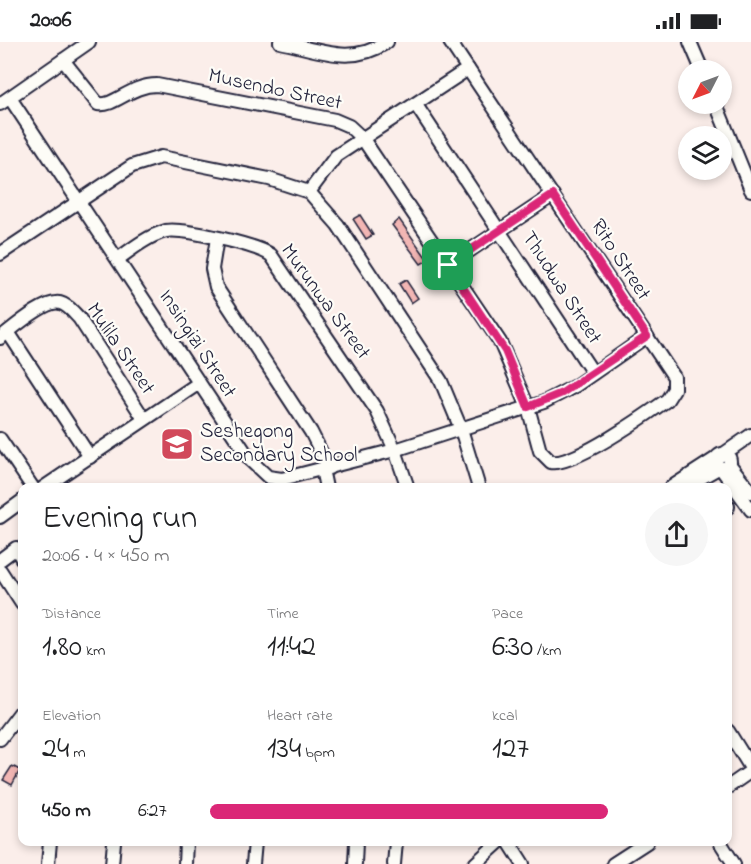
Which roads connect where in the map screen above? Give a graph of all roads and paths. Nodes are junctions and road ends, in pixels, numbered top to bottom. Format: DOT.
graph roads {
  1 [pos="89,42"];
  2 [pos="280,42"];
  3 [pos="387,42"];
  4 [pos="450,42"];
  5 [pos="690,42"];
  6 [pos="63,60"];
  7 [pos="698,60"];
  8 [pos="468,69"];
  9 [pos="5,101"];
  10 [pos="416,105"];
  11 [pos="720,114"];
  12 [pos="363,139"];
  13 [pos="751,190"];
  14 [pos="309,192"];
  15 [pos="553,195"];
  16 [pos="78,201"];
  17 [pos="501,231"];
  18 [pos="217,238"];
  19 [pos="0,254"];
  20 [pos="118,259"];
  21 [pos="448,265"];
  22 [pos="4,335"];
  23 [pos="647,336"];
  24 [pos="593,373"];
  25 [pos="199,383"];
  26 [pos="528,407"];
  27 [pos="144,419"];
  28 [pos="461,429"];
  29 [pos="751,435"];
  30 [pos="0,440"];
  31 [pos="751,444"];
  32 [pos="395,450"];
  33 [pos="90,457"];
  34 [pos="724,461"];
  35 [pos="563,462"];
  36 [pos="326,469"];
  37 [pos="269,482"];
  38 [pos="30,483"];
  39 [pos="51,483"];
  40 [pos="326,483"];
  41 [pos="406,483"];
  42 [pos="477,483"];
  43 [pos="680,483"];
  44 [pos="691,483"];
  45 [pos="751,492"];
  46 [pos="18,504"];
  47 [pos="751,510"];
  48 [pos="0,517"];
  49 [pos="18,552"];
  50 [pos="0,560"];
  51 [pos="0,570"];
  52 [pos="18,598"];
  53 [pos="18,715"];
  54 [pos="732,738"];
  55 [pos="0,739"];
  56 [pos="751,770"];
  57 [pos="732,784"];
  58 [pos="50,846"];
  59 [pos="114,846"];
  60 [pos="186,846"];
  61 [pos="255,846"];
  62 [pos="356,846"];
  63 [pos="396,846"];
  64 [pos="495,846"];
  65 [pos="512,846"];
  66 [pos="640,846"];
  67 [pos="723,846"];
  68 [pos="48,864"];
  69 [pos="112,864"];
  70 [pos="185,864"];
  71 [pos="253,864"];
  72 [pos="355,864"];
  73 [pos="394,864"];
  74 [pos="475,864"];
  75 [pos="523,864"];
  76 [pos="613,864"];
  77 [pos="734,864"];
  1 -- 6 [label="street"];
  2 -- 3 [label="street"];
  4 -- 8 [label="street, Rito Street"];
  5 -- 7 [label="street"];
  6 -- 9 [label="street"];
  6 -- 12 [label="street, Musendo Street"];
  8 -- 10 [label="street"];
  8 -- 15 [label="street, Rito Street"];
  9 -- 16 [label="street, Insingizi Street"];
  10 -- 12 [label="street"];
  10 -- 17 [label="street, Thudwa Street"];
  11 -- 13 [label="street"];
  12 -- 14 [label="street"];
  12 -- 21 [label="street, Musendo Street"];
  14 -- 16 [label="street"];
  14 -- 28 [label="street"];
  15 -- 17 [label="street"];
  15 -- 23 [label="street, Rito Street"];
  16 -- 19 [label="street"];
  16 -- 20 [label="street, Insingizi Street"];
  17 -- 21 [label="street"];
  17 -- 24 [label="street, Thudwa Street"];
  18 -- 20 [label="street, Murunwa Street"];
  18 -- 32 [label="street, Murunwa Street"];
  18 -- 36 [label="street"];
  20 -- 25 [label="street, Insingizi Street"];
  21 -- 26 [label="street, Musendo Street"];
  22 -- 27 [label="street, Mulila Street"];
  22 -- 33 [label="street"];
  23 -- 24 [label="street, Insingizi Street"];
  23 -- 35 [label="street, Rito Street"];
  24 -- 26 [label="street, Insingizi Street"];
  25 -- 27 [label="street"];
  25 -- 37 [label="street, Insingizi Street"];
  26 -- 28 [label="street, Insingizi Street"];
  26 -- 35 [label="street, Musendo Street"];
  27 -- 33 [label="street"];
  28 -- 32 [label="street, Insingizi Street"];
  28 -- 42 [label="street"];
  29 -- 34 [label="street"];
  30 -- 38 [label="street"];
  31 -- 34 [label="street"];
  32 -- 36 [label="street, Insingizi Street"];
  32 -- 41 [label="street, Murunwa Street"];
  33 -- 39 [label="street"];
  34 -- 43 [label="street"];
  34 -- 44 [label="street"];
  34 -- 45 [label="street"];
  34 -- 47 [label="street"];
  36 -- 37 [label="street, Insingizi Street"];
  36 -- 40 [label="street"];
  46 -- 48 [label="street"];
  49 -- 50 [label="street"];
  51 -- 52 [label="street"];
  53 -- 55 [label="street"];
  54 -- 56 [label="street"];
  56 -- 57 [label="street"];
  58 -- 68 [label="street"];
  59 -- 69 [label="street"];
  60 -- 70 [label="street"];
  61 -- 71 [label="street"];
  62 -- 72 [label="street"];
  63 -- 73 [label="street"];
  64 -- 74 [label="street"];
  65 -- 75 [label="street"];
  66 -- 76 [label="street"];
  67 -- 77 [label="street"];
}
